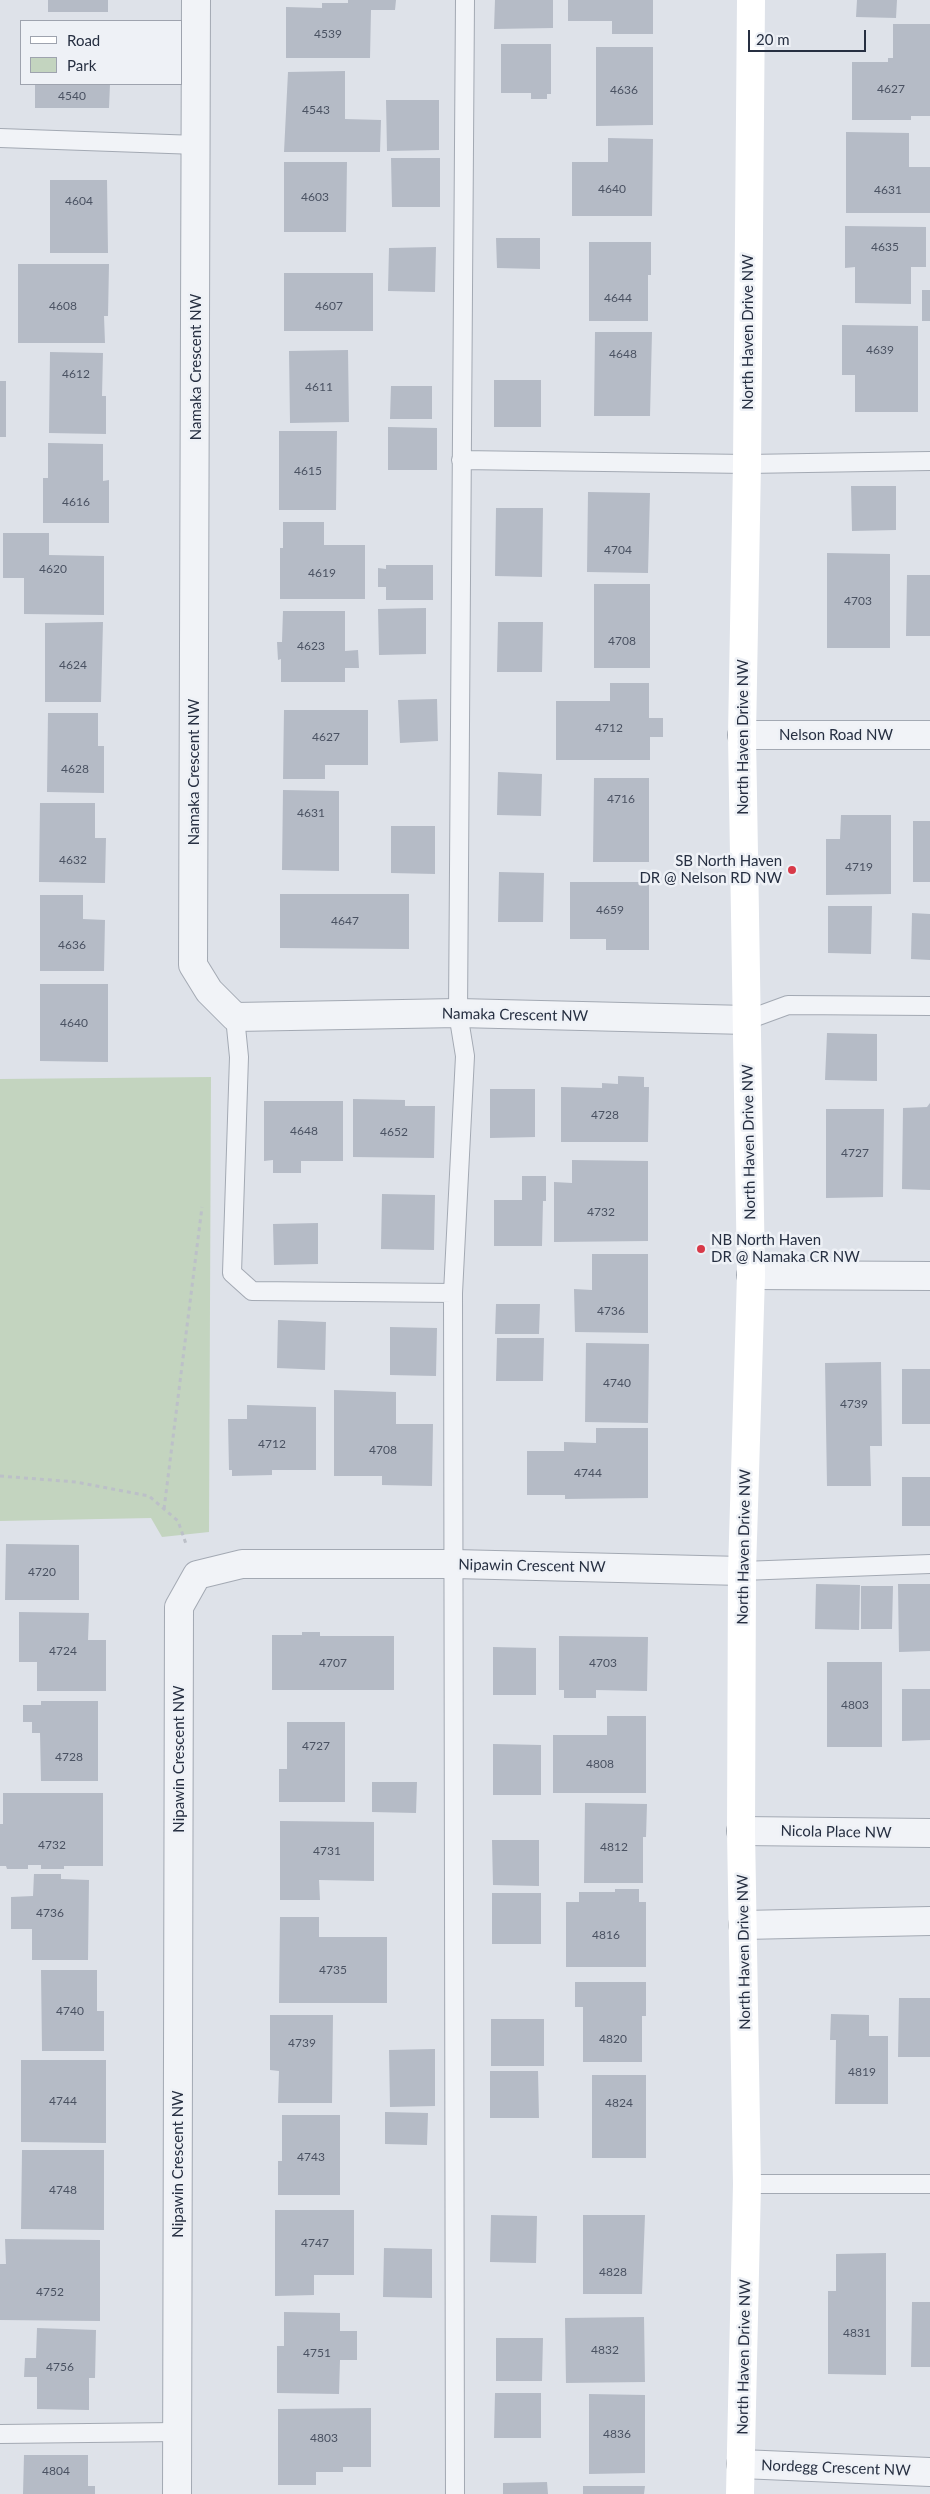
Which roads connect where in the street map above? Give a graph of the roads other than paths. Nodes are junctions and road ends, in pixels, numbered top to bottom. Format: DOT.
graph roads {
  1 [pos="196,0"];
  2 [pos="464,0"];
  3 [pos="751,0"];
  4 [pos="0,138"];
  5 [pos="197,145"];
  6 [pos="461,460"];
  7 [pos="930,461"];
  8 [pos="747,464"];
  9 [pos="742,734"];
  10 [pos="930,735"];
  11 [pos="930,1006"];
  12 [pos="458,1013"];
  13 [pos="235,1017"];
  14 [pos="747,1020"];
  15 [pos="751,1274"];
  16 [pos="930,1276"];
  17 [pos="454,1293"];
  18 [pos="454,1564"];
  19 [pos="930,1564"];
  20 [pos="742,1571"];
  21 [pos="741,1831"];
  22 [pos="930,1833"];
  23 [pos="930,1921"];
  24 [pos="743,1925"];
  25 [pos="748,2184"];
  26 [pos="930,2184"];
  27 [pos="177,2432"];
  28 [pos="0,2434"];
  29 [pos="741,2464"];
  30 [pos="930,2472"];
  31 [pos="178,2494"];
  32 [pos="455,2494"];
  33 [pos="740,2494"];
  1 -- 5 [label="street, Namaka Crescent NW"];
  2 -- 6 [label="lane"];
  3 -- 8 [label="street, North Haven Drive NW"];
  4 -- 5 [label="lane"];
  5 -- 13 [label="street, Namaka Crescent NW"];
  6 -- 8 [label="lane"];
  6 -- 12 [label="lane"];
  7 -- 8 [label="lane"];
  8 -- 9 [label="street, North Haven Drive NW"];
  9 -- 10 [label="street, Nelson Road NW"];
  9 -- 14 [label="street, North Haven Drive NW"];
  11 -- 14 [label="lane"];
  12 -- 13 [label="street, Namaka Crescent NW"];
  12 -- 14 [label="street, Namaka Crescent NW"];
  12 -- 17 [label="lane"];
  13 -- 17 [label="lane"];
  14 -- 15 [label="street, North Haven Drive NW"];
  15 -- 16 [label="street"];
  15 -- 20 [label="street, North Haven Drive NW"];
  17 -- 18 [label="lane"];
  18 -- 20 [label="street, Nipawin Crescent NW"];
  18 -- 27 [label="street, Nipawin Crescent NW"];
  18 -- 32 [label="lane"];
  19 -- 20 [label="lane"];
  20 -- 21 [label="street, North Haven Drive NW"];
  21 -- 22 [label="street, Nicola Place NW"];
  21 -- 24 [label="street, North Haven Drive NW"];
  23 -- 24 [label="street"];
  24 -- 25 [label="street, North Haven Drive NW"];
  25 -- 26 [label="lane"];
  25 -- 29 [label="street, North Haven Drive NW"];
  27 -- 28 [label="lane"];
  27 -- 31 [label="street, Nipawin Crescent NW"];
  29 -- 30 [label="street, Nordegg Crescent NW"];
  29 -- 33 [label="street, North Haven Drive NW"];
}
